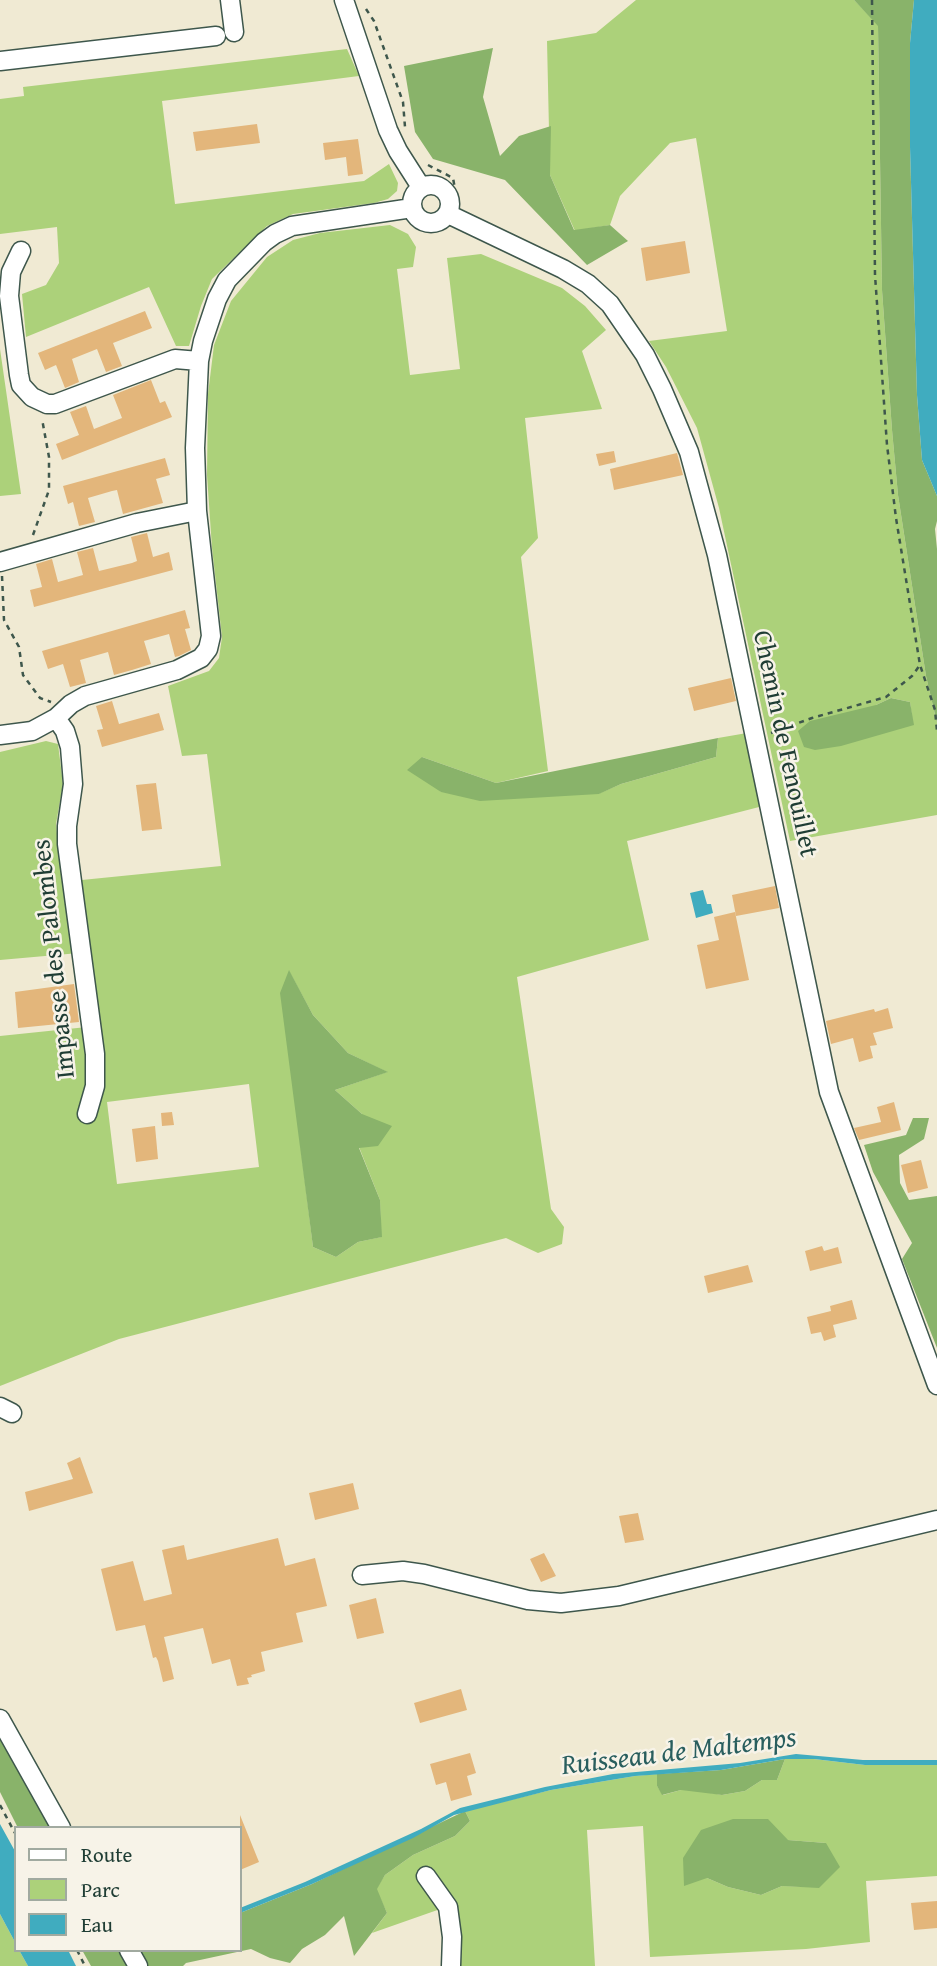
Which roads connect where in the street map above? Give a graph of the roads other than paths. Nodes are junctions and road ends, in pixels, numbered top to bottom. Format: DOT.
graph roads {
  1 [pos="230,0"];
  2 [pos="344,0"];
  3 [pos="234,32"];
  4 [pos="216,36"];
  5 [pos="0,61"];
  6 [pos="421,187"];
  7 [pos="412,208"];
  8 [pos="448,214"];
  9 [pos="22,251"];
  10 [pos="199,361"];
  11 [pos="197,511"];
  12 [pos="1,569"];
  13 [pos="59,715"];
  14 [pos="0,735"];
  15 [pos="87,1114"];
  16 [pos="937,1384"];
  17 [pos="937,1520"];
  18 [pos="362,1575"];
  19 [pos="0,1719"];
  20 [pos="60,1826"];
  21 [pos="426,1876"];
  22 [pos="451,1966"];
  1 -- 3 [label="street"];
  2 -- 6 [label="street"];
  4 -- 5 [label="street"];
  6 -- 7 [label="street"];
  6 -- 8 [label="street"];
  7 -- 8 [label="street"];
  7 -- 10 [label="street"];
  8 -- 16 [label="street, Chemin de Fenouillet"];
  9 -- 10 [label="street"];
  10 -- 11 [label="street"];
  11 -- 12 [label="street"];
  11 -- 13 [label="street"];
  13 -- 14 [label="street"];
  13 -- 15 [label="street, Impasse des Palombes"];
  17 -- 18 [label="street"];
  19 -- 20 [label="street"];
  21 -- 22 [label="street"];
}
